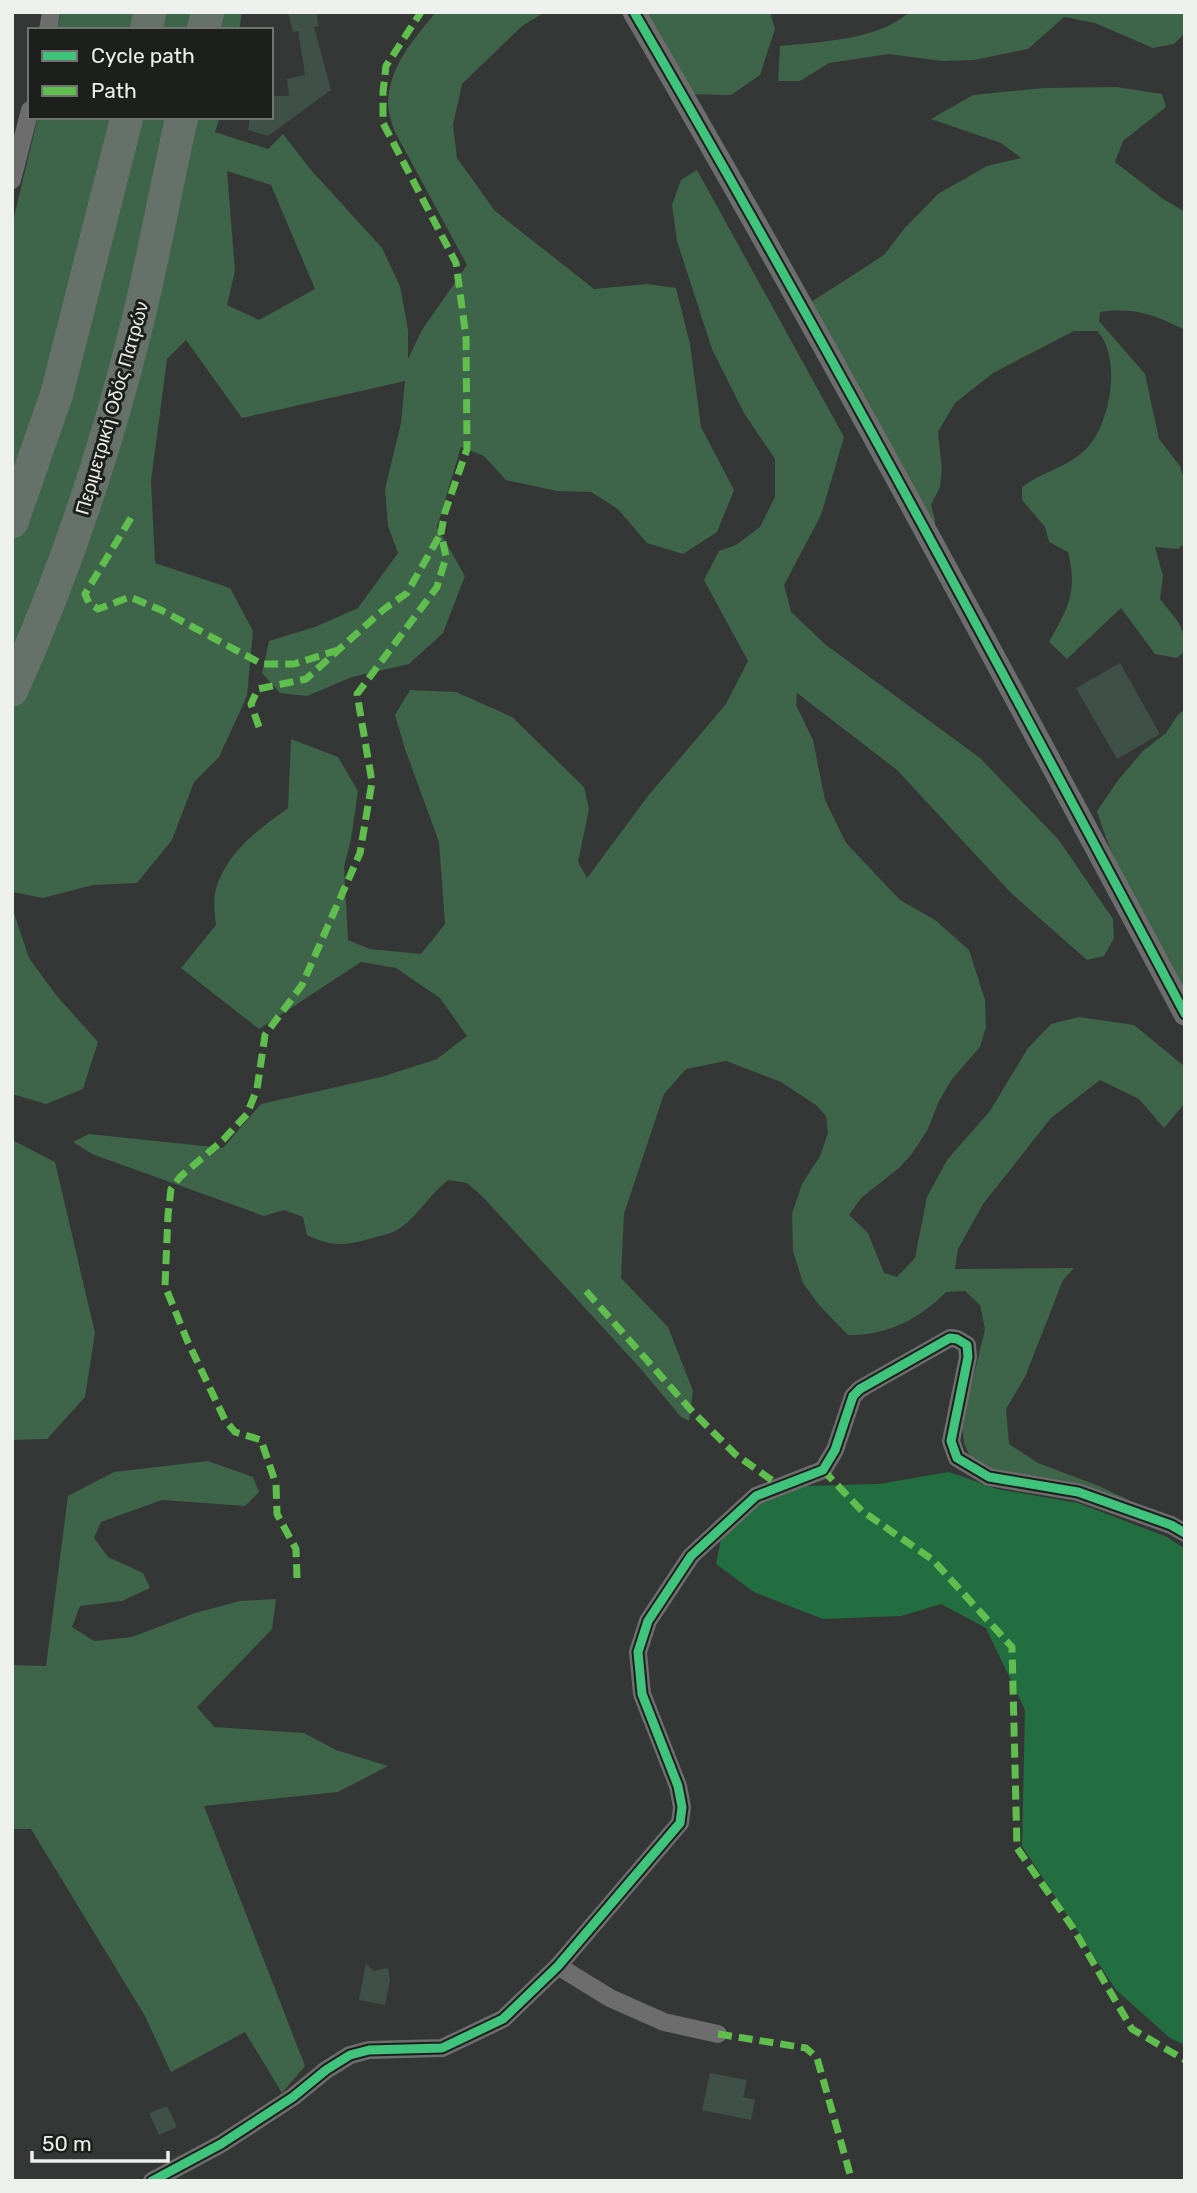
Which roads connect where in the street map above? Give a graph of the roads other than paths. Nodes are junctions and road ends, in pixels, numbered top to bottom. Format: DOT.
graph roads {
  1 [pos="634,12"];
  2 [pos="28,118"];
  3 [pos="126,119"];
  4 [pos="182,119"];
  5 [pos="12,180"];
  6 [pos="12,522"];
  7 [pos="12,690"];
  8 [pos="1185,1014"];
  9 [pos="1185,1533"];
  10 [pos="558,1966"];
  11 [pos="718,2034"];
  12 [pos="152,2181"];
  1 -- 8 [label="street"];
  2 -- 5 [label="street"];
  3 -- 6 [label="highway"];
  4 -- 7 [label="highway, Περιμετρική Οδός Πατρών"];
  9 -- 10 [label="street"];
  10 -- 11 [label="street"];
  10 -- 12 [label="street"];
}
